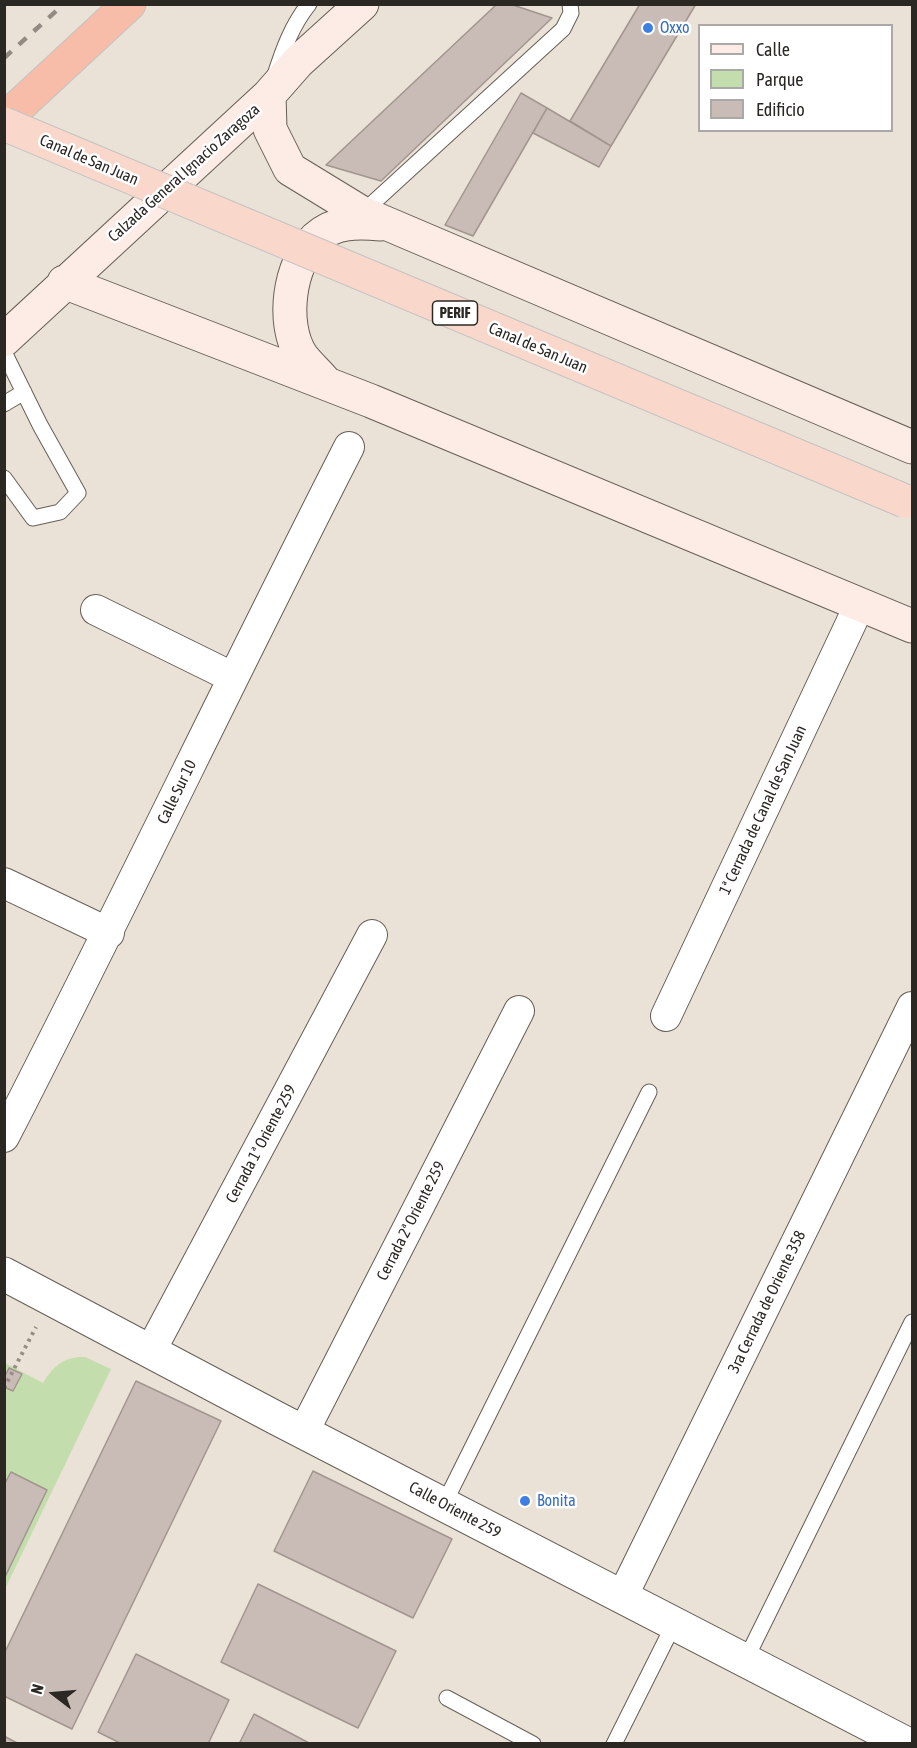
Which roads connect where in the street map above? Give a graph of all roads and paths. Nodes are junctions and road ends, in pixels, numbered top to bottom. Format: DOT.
graph roads {
  1 [pos="129,4"];
  2 [pos="309,4"];
  3 [pos="362,4"];
  4 [pos="570,4"];
  5 [pos="269,95"];
  6 [pos="4,122"];
  7 [pos="372,219"];
  8 [pos="64,282"];
  9 [pos="4,340"];
  10 [pos="4,352"];
  11 [pos="326,383"];
  12 [pos="24,392"];
  13 [pos="4,404"];
  14 [pos="349,447"];
  15 [pos="912,447"];
  16 [pos="4,478"];
  17 [pos="905,501"];
  18 [pos="860,604"];
  19 [pos="96,610"];
  20 [pos="912,626"];
  21 [pos="232,677"];
  22 [pos="4,883"];
  23 [pos="110,933"];
  24 [pos="372,935"];
  25 [pos="912,1007"];
  26 [pos="519,1011"];
  27 [pos="666,1016"];
  28 [pos="649,1092"];
  29 [pos="4,1137"];
  30 [pos="4,1274"];
  31 [pos="50,1299"];
  32 [pos="912,1322"];
  33 [pos="150,1352"];
  34 [pos="4,1388"];
  35 [pos="304,1431"];
  36 [pos="444,1504"];
  37 [pos="622,1597"];
  38 [pos="674,1624"];
  39 [pos="746,1659"];
  40 [pos="447,1698"];
  41 [pos="533,1743"];
  42 [pos="614,1743"];
  43 [pos="908,1743"];
  1 -- 6 [label="highway"];
  2 -- 5 [label="lane"];
  3 -- 5 [label="main road, Calzada General Ignacio Zaragoza"];
  4 -- 7 [label="lane"];
  5 -- 7 [label="main road"];
  5 -- 8 [label="main road, Calzada General Ignacio Zaragoza"];
  6 -- 17 [label="main road, Canal de San Juan / PERIF, bridge"];
  7 -- 11 [label="main road"];
  7 -- 15 [label="main road"];
  8 -- 9 [label="main road, Calzada General Ignacio Zaragoza"];
  8 -- 11 [label="main road"];
  10 -- 12 [label="lane"];
  11 -- 18 [label="main road"];
  12 -- 13 [label="lane"];
  12 -- 16 [label="lane"];
  14 -- 21 [label="street, Calle Sur 10"];
  18 -- 20 [label="main road"];
  18 -- 27 [label="street, 1ª Cerrada de Canal de San Juan"];
  19 -- 21 [label="street"];
  21 -- 23 [label="street, Calle Sur 10"];
  22 -- 23 [label="street"];
  23 -- 29 [label="street, Calle Sur 10"];
  24 -- 33 [label="street, Cerrada 1ª Oriente 259"];
  25 -- 37 [label="street, 3ra Cerrada de Oriente 358"];
  26 -- 35 [label="street, Cerrada 2ª Oriente 259"];
  28 -- 36 [label="lane"];
  30 -- 31 [label="street, Calle Oriente 259"];
  31 -- 33 [label="street, Calle Oriente 259"];
  31 -- 34 [label="path"];
  32 -- 39 [label="lane"];
  33 -- 35 [label="street, Calle Oriente 259"];
  35 -- 36 [label="street, Calle Oriente 259"];
  36 -- 37 [label="street, Calle Oriente 259"];
  37 -- 38 [label="street, Calle Oriente 259"];
  38 -- 39 [label="street, Calle Oriente 259"];
  38 -- 42 [label="lane"];
  39 -- 43 [label="street, Calle Oriente 259"];
  40 -- 41 [label="lane"];
}
